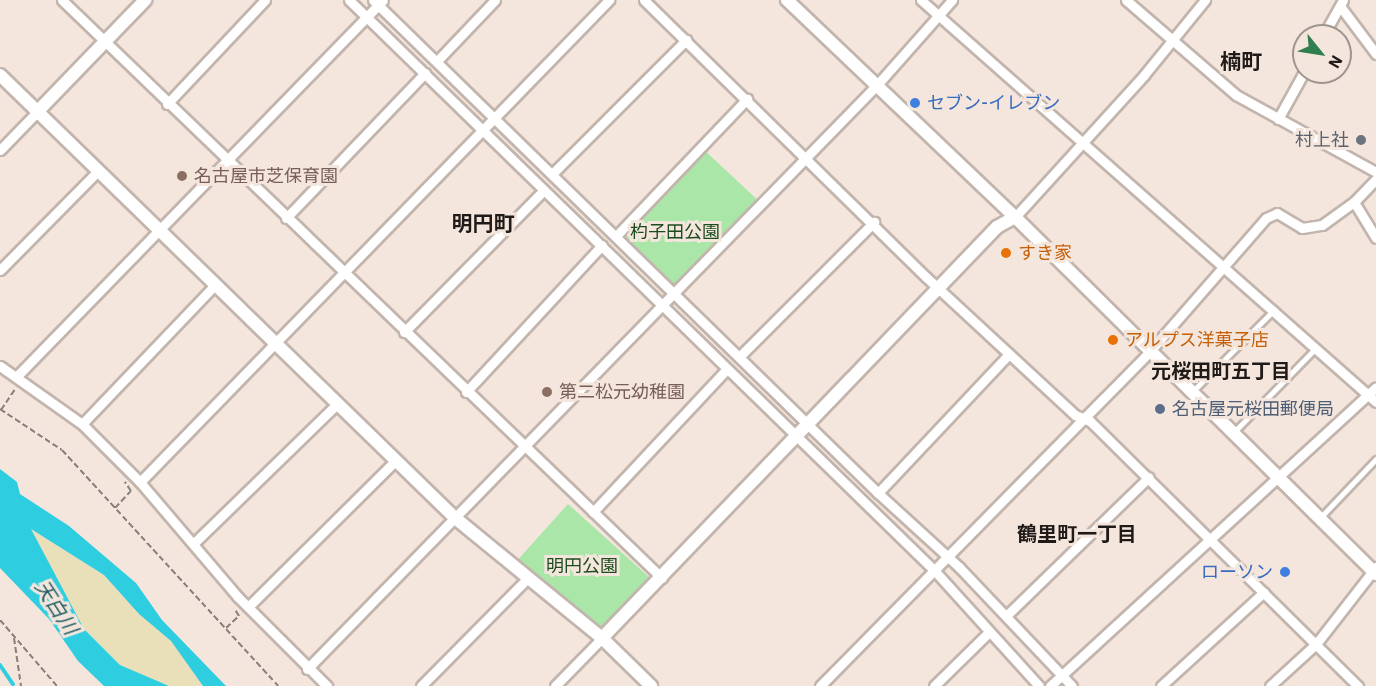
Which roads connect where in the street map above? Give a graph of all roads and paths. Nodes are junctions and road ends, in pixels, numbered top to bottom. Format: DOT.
graph roads {
  1 [pos="62,0"];
  2 [pos="146,0"];
  3 [pos="265,0"];
  4 [pos="349,0"];
  5 [pos="495,0"];
  6 [pos="609,0"];
  7 [pos="644,0"];
  8 [pos="787,0"];
  9 [pos="921,0"];
  10 [pos="952,0"];
  11 [pos="1126,0"];
  12 [pos="1205,0"];
  13 [pos="378,2"];
  14 [pos="1342,3"];
  15 [pos="939,15"];
  16 [pos="367,18"];
  17 [pos="1330,24"];
  18 [pos="1171,39"];
  19 [pos="686,40"];
  20 [pos="104,43"];
  21 [pos="1376,54"];
  22 [pos="437,61"];
  23 [pos="425,73"];
  24 [pos="0,75"];
  25 [pos="1297,84"];
  26 [pos="876,86"];
  27 [pos="747,99"];
  28 [pos="167,104"];
  29 [pos="37,112"];
  30 [pos="497,118"];
  31 [pos="1278,119"];
  32 [pos="484,130"];
  33 [pos="1083,142"];
  34 [pos="0,150"];
  35 [pos="807,156"];
  36 [pos="225,160"];
  37 [pos="98,171"];
  38 [pos="1376,172"];
  39 [pos="552,174"];
  40 [pos="1376,179"];
  41 [pos="543,191"];
  42 [pos="1354,202"];
  43 [pos="1015,217"];
  44 [pos="286,218"];
  45 [pos="874,222"];
  46 [pos="159,228"];
  47 [pos="616,236"];
  48 [pos="1376,238"];
  49 [pos="602,245"];
  50 [pos="1225,267"];
  51 [pos="0,270"];
  52 [pos="342,273"];
  53 [pos="216,284"];
  54 [pos="939,289"];
  55 [pos="673,291"];
  56 [pos="660,303"];
  57 [pos="1274,310"];
  58 [pos="404,332"];
  59 [pos="275,344"];
  60 [pos="1316,348"];
  61 [pos="1150,351"];
  62 [pos="1009,354"];
  63 [pos="740,356"];
  64 [pos="727,369"];
  65 [pos="9,371"];
  66 [pos="1372,391"];
  67 [pos="466,392"];
  68 [pos="1192,393"];
  69 [pos="1376,402"];
  70 [pos="337,404"];
  71 [pos="1,410"];
  72 [pos="1082,418"];
  73 [pos="82,424"];
  74 [pos="807,425"];
  75 [pos="1232,434"];
  76 [pos="796,437"];
  77 [pos="523,445"];
  78 [pos="1376,459"];
  79 [pos="396,460"];
  80 [pos="128,470"];
  81 [pos="1149,477"];
  82 [pos="1277,477"];
  83 [pos="141,482"];
  84 [pos="878,494"];
  85 [pos="115,508"];
  86 [pos="593,512"];
  87 [pos="454,517"];
  88 [pos="1319,518"];
  89 [pos="1210,538"];
  90 [pos="194,543"];
  91 [pos="947,559"];
  92 [pos="934,570"];
  93 [pos="1375,571"];
  94 [pos="528,578"];
  95 [pos="662,578"];
  96 [pos="1264,592"];
  97 [pos="238,597"];
  98 [pos="248,607"];
  99 [pos="1006,616"];
  100 [pos="0,620"];
  101 [pos="225,629"];
  102 [pos="988,633"];
  103 [pos="14,637"];
  104 [pos="602,638"];
  105 [pos="1316,644"];
  106 [pos="308,669"];
  107 [pos="1062,675"];
  108 [pos="21,686"];
  109 [pos="57,686"];
  110 [pos="278,686"];
  111 [pos="327,686"];
  112 [pos="421,686"];
  113 [pos="555,686"];
  114 [pos="651,686"];
  115 [pos="820,686"];
  116 [pos="934,686"];
  117 [pos="1039,686"];
  118 [pos="1050,686"];
  119 [pos="1072,686"];
  120 [pos="1161,686"];
  121 [pos="1270,686"];
  122 [pos="1358,686"];
  1 -- 20 [label="street"];
  2 -- 20 [label="street"];
  3 -- 28 [label="street"];
  4 -- 16 [label="street"];
  5 -- 22 [label="street"];
  6 -- 30 [label="street"];
  7 -- 19 [label="street"];
  8 -- 26 [label="street"];
  9 -- 15 [label="street"];
  10 -- 15 [label="street"];
  11 -- 18 [label="street"];
  12 -- 18 [label="street"];
  13 -- 16 [label="street"];
  13 -- 22 [label="street"];
  14 -- 17 [label="street"];
  14 -- 21 [label="street"];
  15 -- 26 [label="street"];
  15 -- 33 [label="street"];
  16 -- 23 [label="street"];
  16 -- 36 [label="street"];
  18 -- 31 [label="street"];
  18 -- 33 [label="street"];
  19 -- 27 [label="street"];
  19 -- 39 [label="street"];
  20 -- 28 [label="street"];
  20 -- 29 [label="street"];
  22 -- 30 [label="street"];
  23 -- 32 [label="street"];
  23 -- 44 [label="street"];
  24 -- 29 [label="street"];
  25 -- 31 [label="street"];
  26 -- 35 [label="street"];
  26 -- 43 [label="street"];
  27 -- 35 [label="street"];
  27 -- 47 [label="street"];
  28 -- 36 [label="street"];
  29 -- 34 [label="street"];
  29 -- 37 [label="street"];
  30 -- 32 [label="street"];
  30 -- 39 [label="street"];
  31 -- 38 [label="street"];
  32 -- 41 [label="street"];
  32 -- 52 [label="street"];
  33 -- 43 [label="street"];
  33 -- 50 [label="street"];
  35 -- 45 [label="street"];
  35 -- 55 [label="street"];
  36 -- 44 [label="street"];
  36 -- 46 [label="street"];
  37 -- 46 [label="street"];
  37 -- 51 [label="street"];
  39 -- 47 [label="street"];
  40 -- 42 [label="street"];
  41 -- 49 [label="street"];
  41 -- 58 [label="street"];
  42 -- 48 [label="street"];
  42 -- 50 [label="street"];
  43 -- 54 [label="street"];
  43 -- 61 [label="street"];
  44 -- 52 [label="street"];
  45 -- 54 [label="street"];
  45 -- 63 [label="street"];
  46 -- 53 [label="street"];
  46 -- 65 [label="street"];
  47 -- 55 [label="street"];
  49 -- 56 [label="street"];
  49 -- 67 [label="street"];
  50 -- 57 [label="street"];
  50 -- 61 [label="street"];
  52 -- 58 [label="street"];
  52 -- 59 [label="street"];
  53 -- 59 [label="street"];
  53 -- 73 [label="street"];
  54 -- 62 [label="street"];
  54 -- 74 [label="street"];
  55 -- 56 [label="street"];
  55 -- 63 [label="street"];
  56 -- 64 [label="street"];
  56 -- 77 [label="street"];
  57 -- 60 [label="street"];
  57 -- 68 [label="lane"];
  58 -- 67 [label="street"];
  59 -- 70 [label="street"];
  59 -- 83 [label="street"];
  60 -- 66 [label="street"];
  60 -- 75 [label="lane"];
  61 -- 68 [label="street"];
  61 -- 72 [label="street"];
  62 -- 72 [label="street"];
  62 -- 84 [label="street"];
  63 -- 74 [label="street"];
  64 -- 76 [label="street"];
  64 -- 86 [label="street"];
  65 -- 71 [label="path"];
  65 -- 73 [label="street"];
  66 -- 69 [label="street"];
  66 -- 82 [label="street"];
  67 -- 77 [label="street"];
  68 -- 75 [label="street"];
  70 -- 79 [label="street"];
  70 -- 90 [label="street"];
  71 -- 85 [label="path"];
  72 -- 81 [label="street"];
  72 -- 91 [label="street"];
  73 -- 80 [label="street"];
  74 -- 76 [label="street"];
  74 -- 84 [label="street"];
  75 -- 82 [label="street"];
  76 -- 92 [label="street"];
  76 -- 95 [label="street"];
  77 -- 86 [label="street"];
  77 -- 87 [label="street"];
  78 -- 88 [label="lane"];
  79 -- 87 [label="street"];
  79 -- 98 [label="street"];
  80 -- 83 [label="street"];
  80 -- 85 [label="path"];
  81 -- 89 [label="street"];
  81 -- 99 [label="street"];
  82 -- 88 [label="street"];
  82 -- 89 [label="street"];
  83 -- 90 [label="street"];
  84 -- 91 [label="street"];
  85 -- 101 [label="path"];
  86 -- 95 [label="street"];
  87 -- 94 [label="street"];
  87 -- 106 [label="street"];
  88 -- 93 [label="street"];
  89 -- 96 [label="street"];
  89 -- 107 [label="street"];
  90 -- 97 [label="street"];
  91 -- 92 [label="street"];
  91 -- 99 [label="street"];
  92 -- 102 [label="street"];
  92 -- 115 [label="street"];
  93 -- 105 [label="street"];
  94 -- 104 [label="street"];
  94 -- 112 [label="street"];
  95 -- 104 [label="street"];
  96 -- 105 [label="street"];
  96 -- 120 [label="street"];
  97 -- 98 [label="street"];
  97 -- 101 [label="path"];
  98 -- 106 [label="street"];
  99 -- 107 [label="street"];
  100 -- 103 [label="path"];
  101 -- 110 [label="path"];
  102 -- 116 [label="street"];
  102 -- 117 [label="street"];
  103 -- 108 [label="path"];
  103 -- 109 [label="path"];
  104 -- 113 [label="street"];
  104 -- 114 [label="street"];
  105 -- 121 [label="street"];
  105 -- 122 [label="street"];
  106 -- 111 [label="street"];
  107 -- 118 [label="street"];
  107 -- 119 [label="street"];
}
